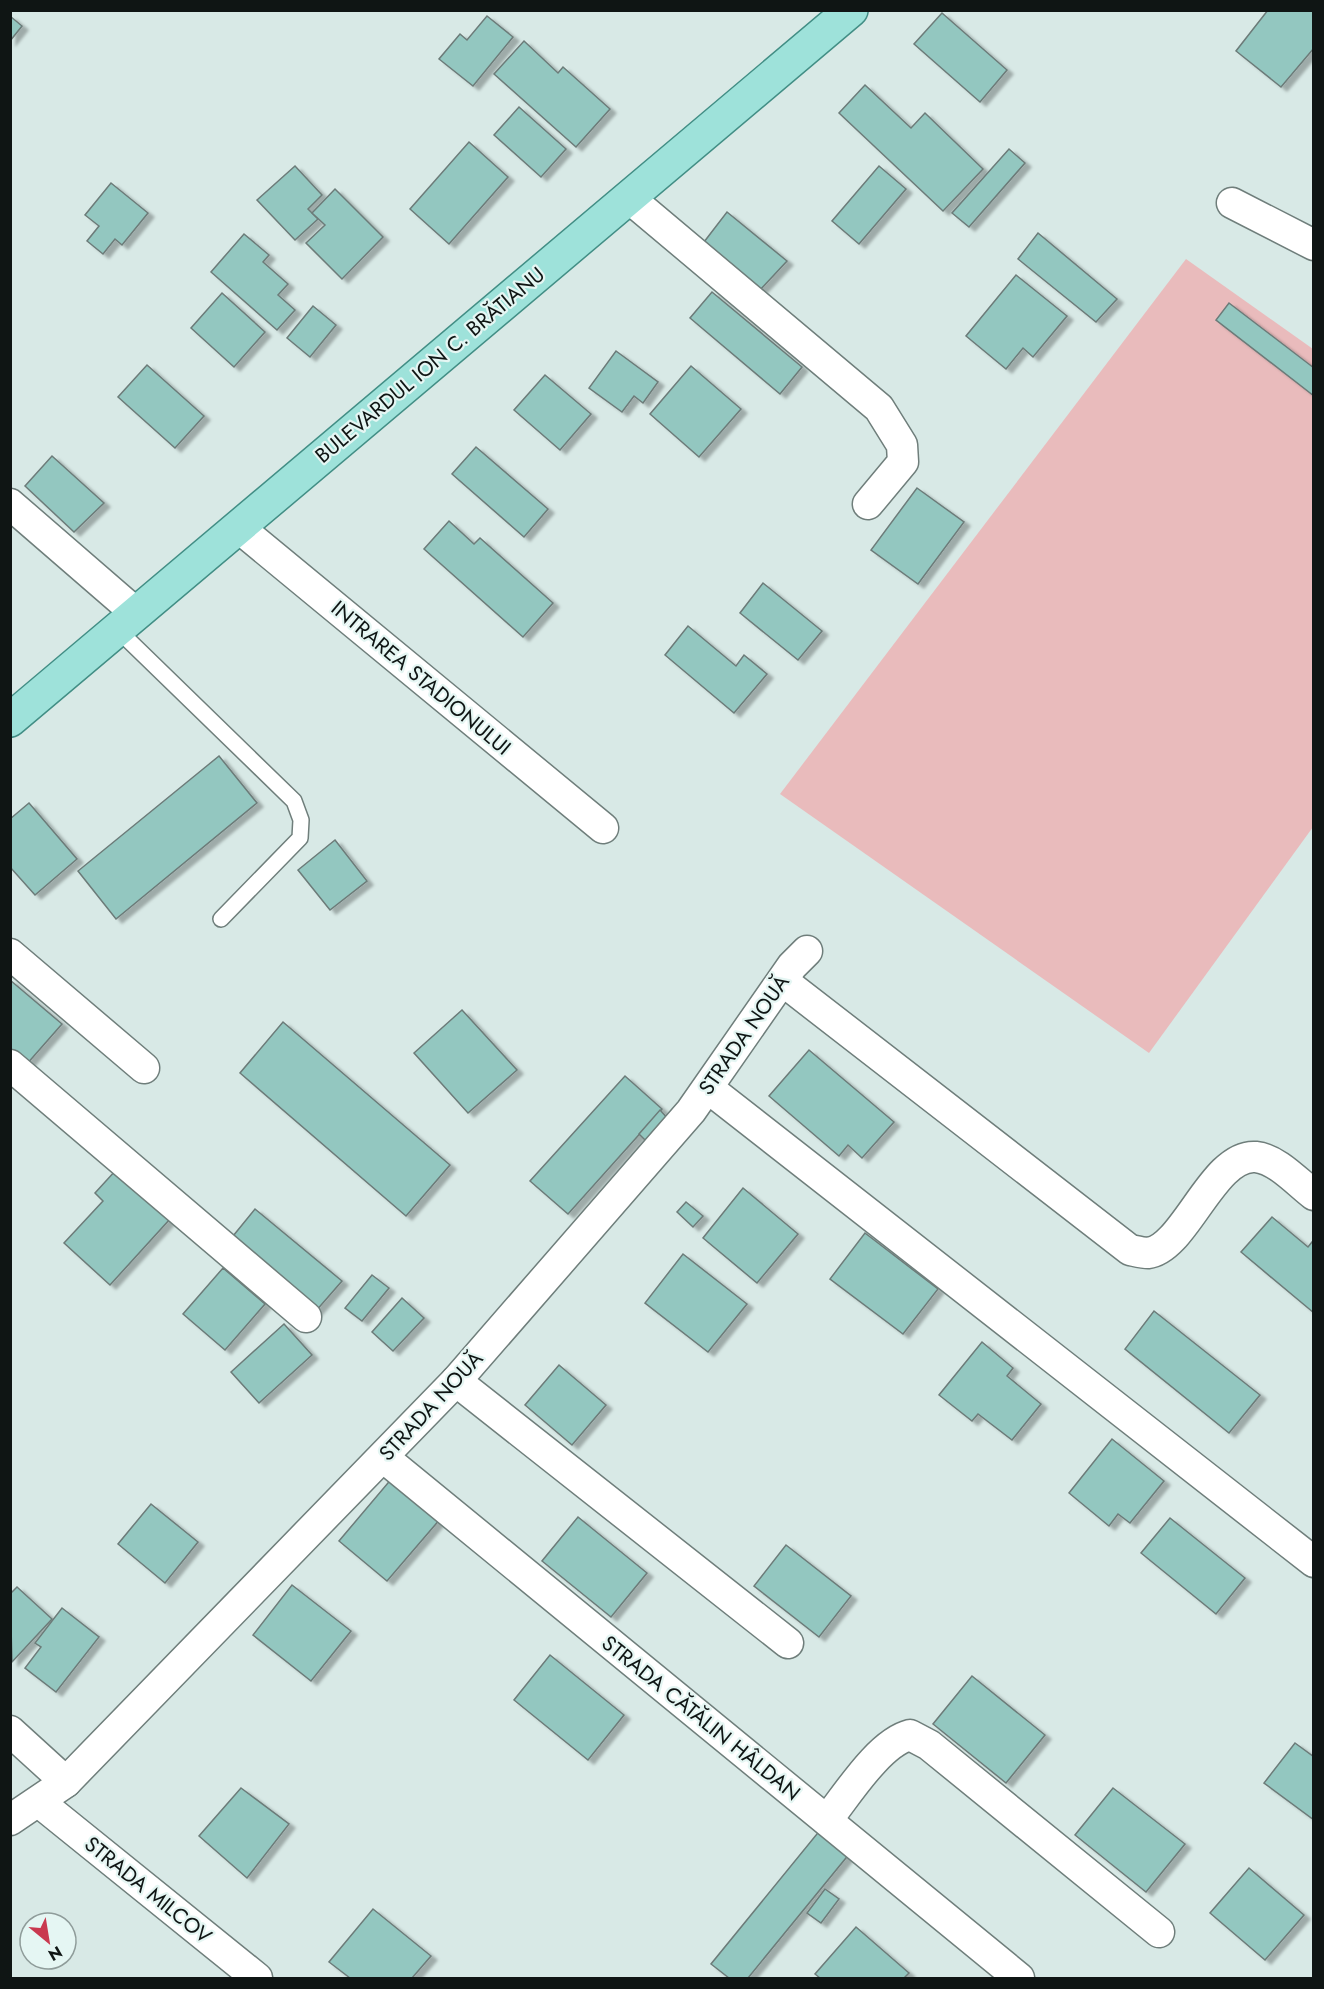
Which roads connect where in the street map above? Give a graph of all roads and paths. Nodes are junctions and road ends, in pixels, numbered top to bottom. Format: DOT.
graph roads {
  1 [pos="851,10"];
  2 [pos="628,197"];
  3 [pos="1232,203"];
  4 [pos="1314,246"];
  5 [pos="10,504"];
  6 [pos="868,504"];
  7 [pos="238,527"];
  8 [pos="128,622"];
  9 [pos="10,720"];
  10 [pos="603,828"];
  11 [pos="220,919"];
  12 [pos="807,951"];
  13 [pos="10,954"];
  14 [pos="783,981"];
  15 [pos="10,1065"];
  16 [pos="144,1068"];
  17 [pos="708,1088"];
  18 [pos="1314,1195"];
  19 [pos="306,1317"];
  20 [pos="456,1382"];
  21 [pos="383,1457"];
  22 [pos="1314,1562"];
  23 [pos="788,1643"];
  24 [pos="10,1731"];
  25 [pos="66,1782"];
  26 [pos="39,1802"];
  27 [pos="10,1820"];
  28 [pos="826,1820"];
  29 [pos="1159,1932"];
  30 [pos="257,1978"];
  31 [pos="1020,1978"];
  1 -- 2 [label="main road, BULEVARDUL ION C. BRĂTIANU"];
  2 -- 6 [label="street"];
  2 -- 7 [label="main road, BULEVARDUL ION C. BRĂTIANU"];
  3 -- 4 [label="street"];
  5 -- 8 [label="street"];
  7 -- 8 [label="main road, BULEVARDUL ION C. BRĂTIANU"];
  7 -- 10 [label="street, INTRAREA STADIONULUI"];
  8 -- 9 [label="main road, BULEVARDUL ION C. BRĂTIANU"];
  8 -- 11 [label="lane"];
  12 -- 14 [label="street, STRADA NOUĂ"];
  13 -- 16 [label="street"];
  14 -- 17 [label="street, STRADA NOUĂ"];
  14 -- 18 [label="street"];
  15 -- 19 [label="street"];
  17 -- 20 [label="street, STRADA NOUĂ"];
  17 -- 22 [label="street"];
  20 -- 21 [label="street, STRADA NOUĂ"];
  20 -- 23 [label="street"];
  21 -- 25 [label="street, STRADA NOUĂ"];
  21 -- 28 [label="street, STRADA CĂTĂLIN HÂLDAN"];
  24 -- 25 [label="street"];
  25 -- 26 [label="street, STRADA NOUĂ"];
  26 -- 27 [label="street, STRADA NOUĂ"];
  26 -- 30 [label="street, STRADA MILCOV"];
  28 -- 29 [label="street"];
  28 -- 31 [label="street, STRADA CĂTĂLIN HÂLDAN"];
}
